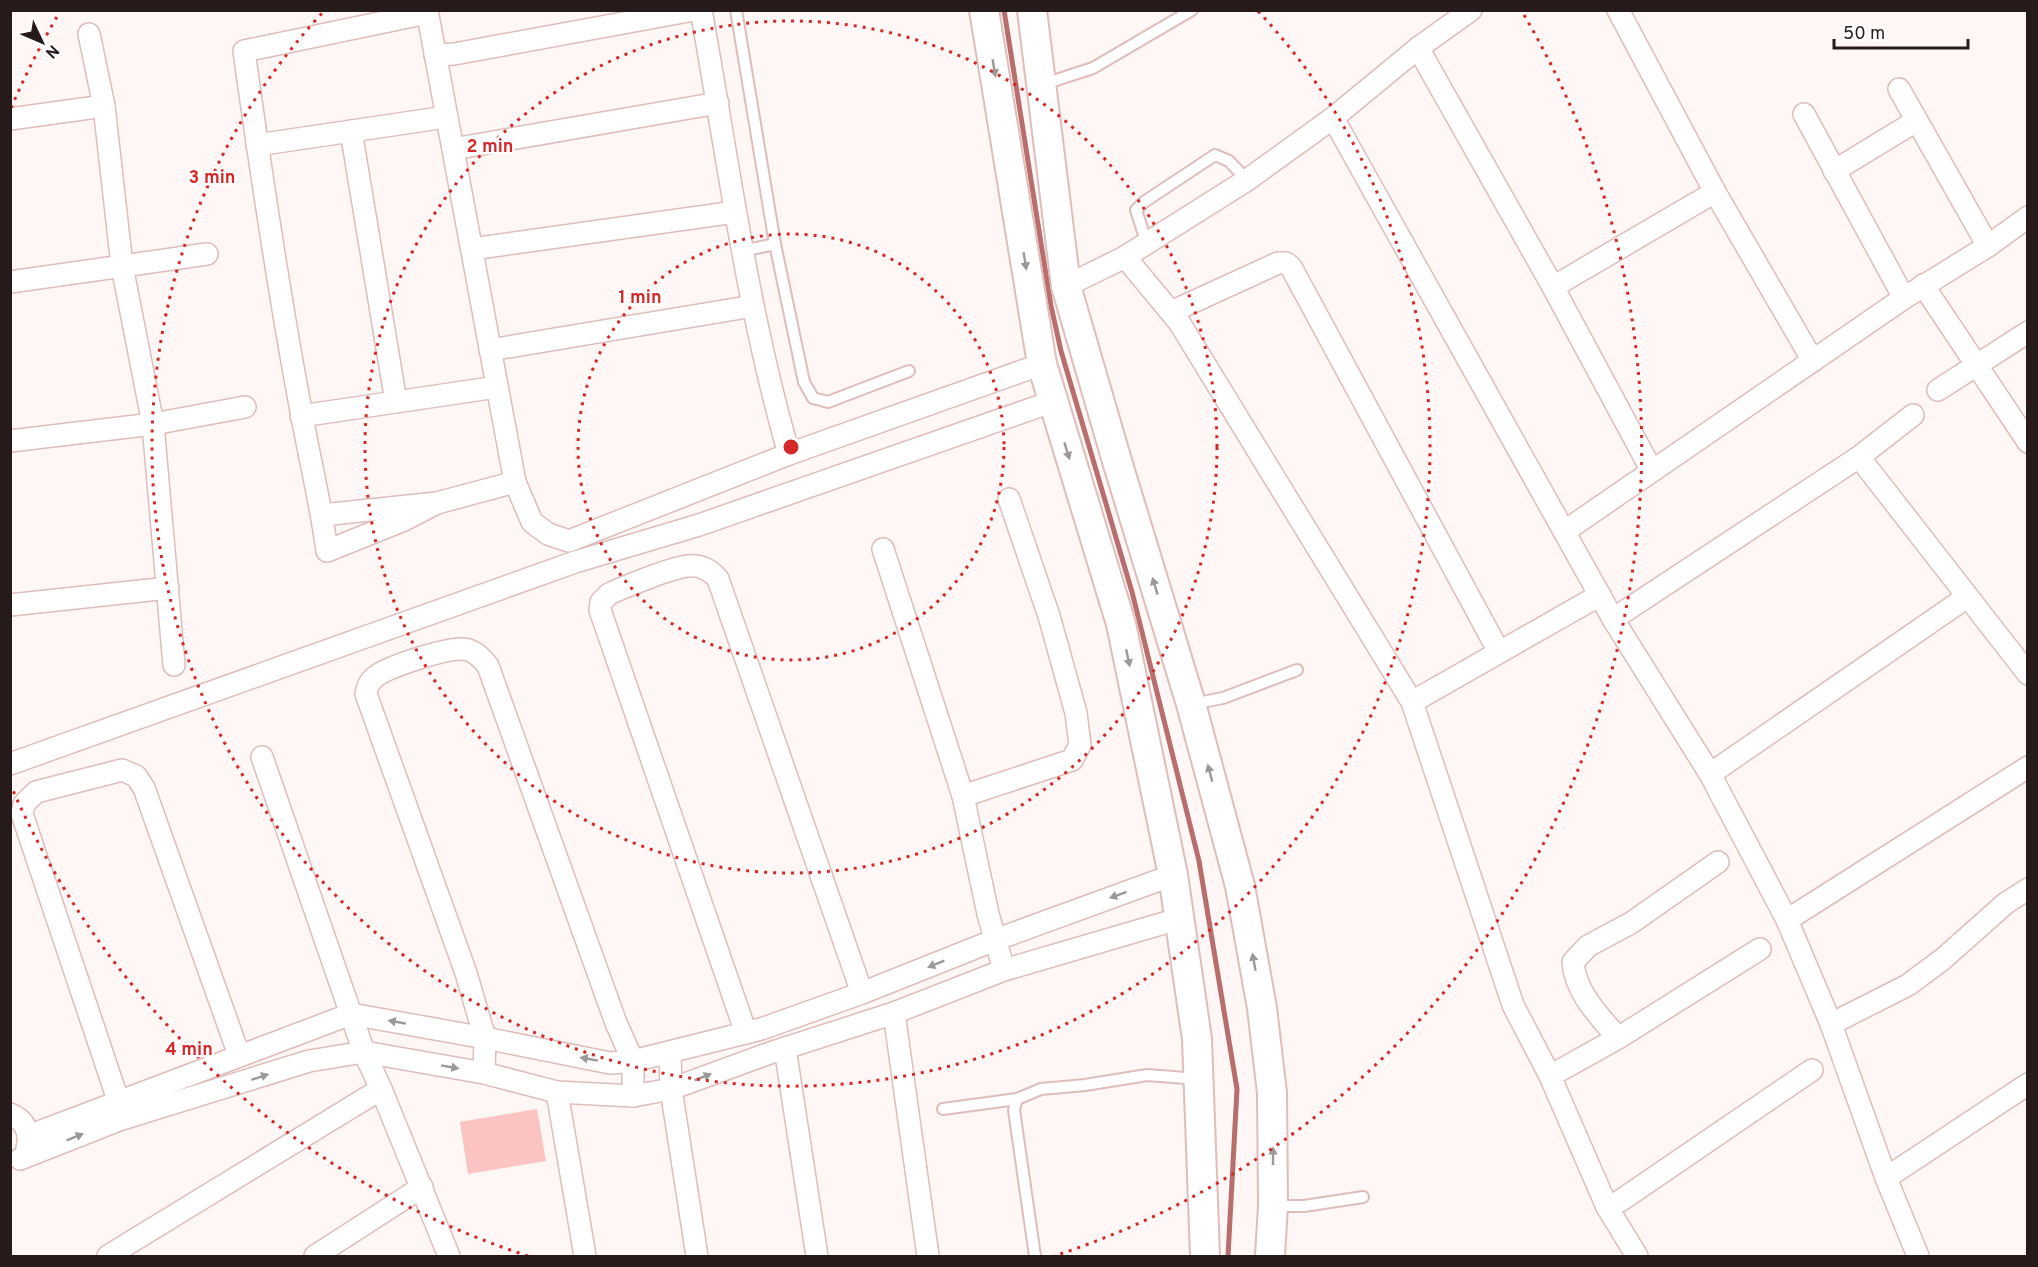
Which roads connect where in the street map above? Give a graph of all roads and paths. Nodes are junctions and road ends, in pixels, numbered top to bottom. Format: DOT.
graph roads {
  1 [pos="694,10"];
  2 [pos="701,10"];
  3 [pos="736,10"];
  4 [pos="984,10"];
  5 [pos="1032,10"];
  6 [pos="1192,10"];
  7 [pos="1618,10"];
  8 [pos="427,12"];
  9 [pos="1458,14"];
  10 [pos="89,34"];
  11 [pos="1419,48"];
  12 [pos="435,55"];
  13 [pos="1041,85"];
  14 [pos="1899,89"];
  15 [pos="718,103"];
  16 [pos="104,106"];
  17 [pos="1804,114"];
  18 [pos="446,117"];
  19 [pos="1333,118"];
  20 [pos="10,119"];
  21 [pos="1916,121"];
  22 [pos="351,131"];
  23 [pos="257,145"];
  24 [pos="453,149"];
  25 [pos="1834,171"];
  26 [pos="1247,180"];
  27 [pos="1715,192"];
  28 [pos="735,212"];
  29 [pos="2025,225"];
  30 [pos="775,244"];
  31 [pos="1147,244"];
  32 [pos="1988,246"];
  33 [pos="472,249"];
  34 [pos="742,251"];
  35 [pos="207,254"];
  36 [pos="1125,257"];
  37 [pos="122,266"];
  38 [pos="10,282"];
  39 [pos="1923,285"];
  40 [pos="1066,286"];
  41 [pos="1553,287"];
  42 [pos="1904,298"];
  43 [pos="753,306"];
  44 [pos="1171,312"];
  45 [pos="2028,332"];
  46 [pos="490,350"];
  47 [pos="1813,361"];
  48 [pos="1042,364"];
  49 [pos="1977,366"];
  50 [pos="909,371"];
  51 [pos="497,387"];
  52 [pos="1938,390"];
  53 [pos="1054,401"];
  54 [pos="396,402"];
  55 [pos="245,407"];
  56 [pos="1913,415"];
  57 [pos="302,416"];
  58 [pos="153,424"];
  59 [pos="10,441"];
  60 [pos="2028,442"];
  61 [pos="789,454"];
  62 [pos="1859,456"];
  63 [pos="1652,471"];
  64 [pos="515,482"];
  65 [pos="1009,499"];
  66 [pos="437,503"];
  67 [pos="322,515"];
  68 [pos="1565,531"];
  69 [pos="883,549"];
  70 [pos="168,588"];
  71 [pos="1600,595"];
  72 [pos="1967,597"];
  73 [pos="10,605"];
  74 [pos="1613,619"];
  75 [pos="1499,652"];
  76 [pos="174,665"];
  77 [pos="1297,670"];
  78 [pos="2028,674"];
  79 [pos="1412,702"];
  80 [pos="1191,704"];
  81 [pos="262,757"];
  82 [pos="10,764"];
  83 [pos="2028,767"];
  84 [pos="1710,774"];
  85 [pos="963,796"];
  86 [pos="1718,862"];
  87 [pos="1173,875"];
  88 [pos="2028,889"];
  89 [pos="1178,919"];
  90 [pos="1787,920"];
  91 [pos="995,940"];
  92 [pos="1760,949"];
  93 [pos="1005,969"];
  94 [pos="862,993"];
  95 [pos="894,1013"];
  96 [pos="351,1014"];
  97 [pos="1831,1024"];
  98 [pos="754,1031"];
  99 [pos="485,1038"];
  100 [pos="1618,1038"];
  101 [pos="777,1051"];
  102 [pos="364,1052"];
  103 [pos="670,1053"];
  104 [pos="239,1055"];
  105 [pos="633,1061"];
  106 [pos="1812,1070"];
  107 [pos="484,1073"];
  108 [pos="1550,1076"];
  109 [pos="1199,1079"];
  110 [pos="2028,1084"];
  111 [pos="381,1089"];
  112 [pos="671,1089"];
  113 [pos="557,1092"];
  114 [pos="633,1096"];
  115 [pos="1017,1099"];
  116 [pos="119,1103"];
  117 [pos="943,1109"];
  118 [pos="10,1114"];
  119 [pos="28,1136"];
  120 [pos="15,1162"];
  121 [pos="1886,1178"];
  122 [pos="422,1187"];
  123 [pos="1363,1197"];
  124 [pos="1273,1206"];
  125 [pos="1607,1207"];
  126 [pos="108,1257"];
  127 [pos="315,1257"];
  128 [pos="449,1257"];
  129 [pos="585,1257"];
  130 [pos="697,1257"];
  131 [pos="817,1257"];
  132 [pos="928,1257"];
  133 [pos="1035,1257"];
  134 [pos="1205,1257"];
  135 [pos="1270,1257"];
  136 [pos="1637,1257"];
  137 [pos="1918,1257"];
  1 -- 12 [label="street"];
  2 -- 15 [label="street"];
  3 -- 30 [label="lane"];
  4 -- 48 [label="street, one-way"];
  5 -- 13 [label="street"];
  6 -- 13 [label="lane"];
  7 -- 27 [label="street"];
  8 -- 12 [label="street"];
  8 -- 23 [label="street"];
  9 -- 11 [label="street"];
  10 -- 16 [label="street"];
  11 -- 19 [label="street"];
  11 -- 41 [label="street"];
  12 -- 18 [label="street"];
  13 -- 40 [label="street"];
  14 -- 21 [label="street"];
  15 -- 24 [label="street"];
  15 -- 28 [label="street"];
  16 -- 20 [label="street"];
  16 -- 37 [label="street"];
  17 -- 25 [label="street"];
  18 -- 22 [label="street"];
  18 -- 24 [label="street"];
  19 -- 26 [label="street"];
  19 -- 68 [label="street"];
  21 -- 25 [label="street"];
  21 -- 32 [label="street"];
  22 -- 23 [label="street"];
  22 -- 54 [label="street"];
  23 -- 57 [label="street"];
  24 -- 33 [label="street"];
  25 -- 42 [label="street"];
  26 -- 31 [label="street"];
  26 -- 31 [label="lane"];
  27 -- 41 [label="street"];
  27 -- 47 [label="street"];
  28 -- 33 [label="street"];
  28 -- 34 [label="street"];
  29 -- 32 [label="street"];
  30 -- 34 [label="lane"];
  30 -- 50 [label="lane"];
  31 -- 36 [label="street"];
  32 -- 39 [label="street"];
  33 -- 46 [label="street"];
  34 -- 43 [label="street"];
  35 -- 37 [label="street"];
  36 -- 40 [label="street"];
  36 -- 44 [label="street"];
  37 -- 38 [label="street"];
  37 -- 58 [label="street"];
  39 -- 42 [label="street"];
  39 -- 49 [label="street"];
  80 -- 40 [label="street, one-way"];
  41 -- 63 [label="street"];
  42 -- 47 [label="street"];
  43 -- 46 [label="street"];
  43 -- 61 [label="street"];
  44 -- 75 [label="street"];
  44 -- 79 [label="street"];
  45 -- 49 [label="street"];
  46 -- 51 [label="street"];
  47 -- 63 [label="street"];
  48 -- 53 [label="street"];
  48 -- 61 [label="street"];
  49 -- 52 [label="street"];
  49 -- 60 [label="street"];
  51 -- 54 [label="street"];
  51 -- 64 [label="street"];
  53 -- 82 [label="street"];
  53 -- 87 [label="street, one-way"];
  54 -- 57 [label="street"];
  55 -- 58 [label="street"];
  56 -- 62 [label="street"];
  57 -- 67 [label="street"];
  58 -- 59 [label="street"];
  58 -- 70 [label="street"];
  61 -- 64 [label="street"];
  62 -- 72 [label="street"];
  62 -- 74 [label="street"];
  63 -- 68 [label="street"];
  64 -- 66 [label="street"];
  65 -- 85 [label="street"];
  66 -- 67 [label="street"];
  66 -- 67 [label="street"];
  68 -- 71 [label="street"];
  69 -- 85 [label="street"];
  70 -- 73 [label="street"];
  70 -- 76 [label="street"];
  71 -- 74 [label="street"];
  71 -- 75 [label="street"];
  72 -- 78 [label="street"];
  72 -- 84 [label="street"];
  74 -- 84 [label="street"];
  75 -- 79 [label="street"];
  77 -- 80 [label="lane"];
  79 -- 108 [label="street"];
  124 -- 80 [label="street, one-way"];
  81 -- 96 [label="street"];
  83 -- 90 [label="street"];
  84 -- 90 [label="street"];
  85 -- 91 [label="street"];
  86 -- 100 [label="street"];
  87 -- 89 [label="street"];
  87 -- 91 [label="street, one-way"];
  88 -- 97 [label="street"];
  89 -- 93 [label="street"];
  89 -- 109 [label="street"];
  90 -- 97 [label="street"];
  91 -- 93 [label="street"];
  91 -- 94 [label="street, one-way"];
  92 -- 100 [label="street"];
  93 -- 95 [label="street"];
  94 -- 98 [label="street"];
  94 -- 98 [label="street"];
  95 -- 101 [label="street"];
  95 -- 132 [label="street"];
  99 -- 96 [label="street, one-way"];
  96 -- 102 [label="street"];
  96 -- 104 [label="street"];
  97 -- 121 [label="street"];
  98 -- 101 [label="street"];
  98 -- 103 [label="street"];
  105 -- 99 [label="street, one-way"];
  99 -- 105 [label="street"];
  99 -- 107 [label="street"];
  100 -- 108 [label="street"];
  112 -- 101 [label="street, one-way"];
  101 -- 131 [label="street"];
  102 -- 107 [label="street, one-way"];
  102 -- 111 [label="street"];
  120 -- 102 [label="street, one-way"];
  103 -- 105 [label="street"];
  103 -- 112 [label="street"];
  104 -- 116 [label="street"];
  104 -- 116 [label="street"];
  105 -- 114 [label="street"];
  106 -- 125 [label="street"];
  107 -- 113 [label="street"];
  108 -- 125 [label="street"];
  109 -- 115 [label="lane"];
  109 -- 134 [label="street"];
  110 -- 121 [label="street"];
  111 -- 122 [label="street"];
  111 -- 126 [label="street"];
  112 -- 114 [label="street"];
  112 -- 130 [label="street"];
  113 -- 114 [label="street"];
  113 -- 129 [label="street"];
  115 -- 117 [label="lane"];
  115 -- 133 [label="lane"];
  116 -- 119 [label="street"];
  118 -- 119 [label="street"];
  119 -- 120 [label="street"];
  121 -- 137 [label="street"];
  122 -- 127 [label="street"];
  122 -- 128 [label="street"];
  123 -- 124 [label="lane"];
  124 -- 135 [label="street"];
  125 -- 136 [label="street"];
}
